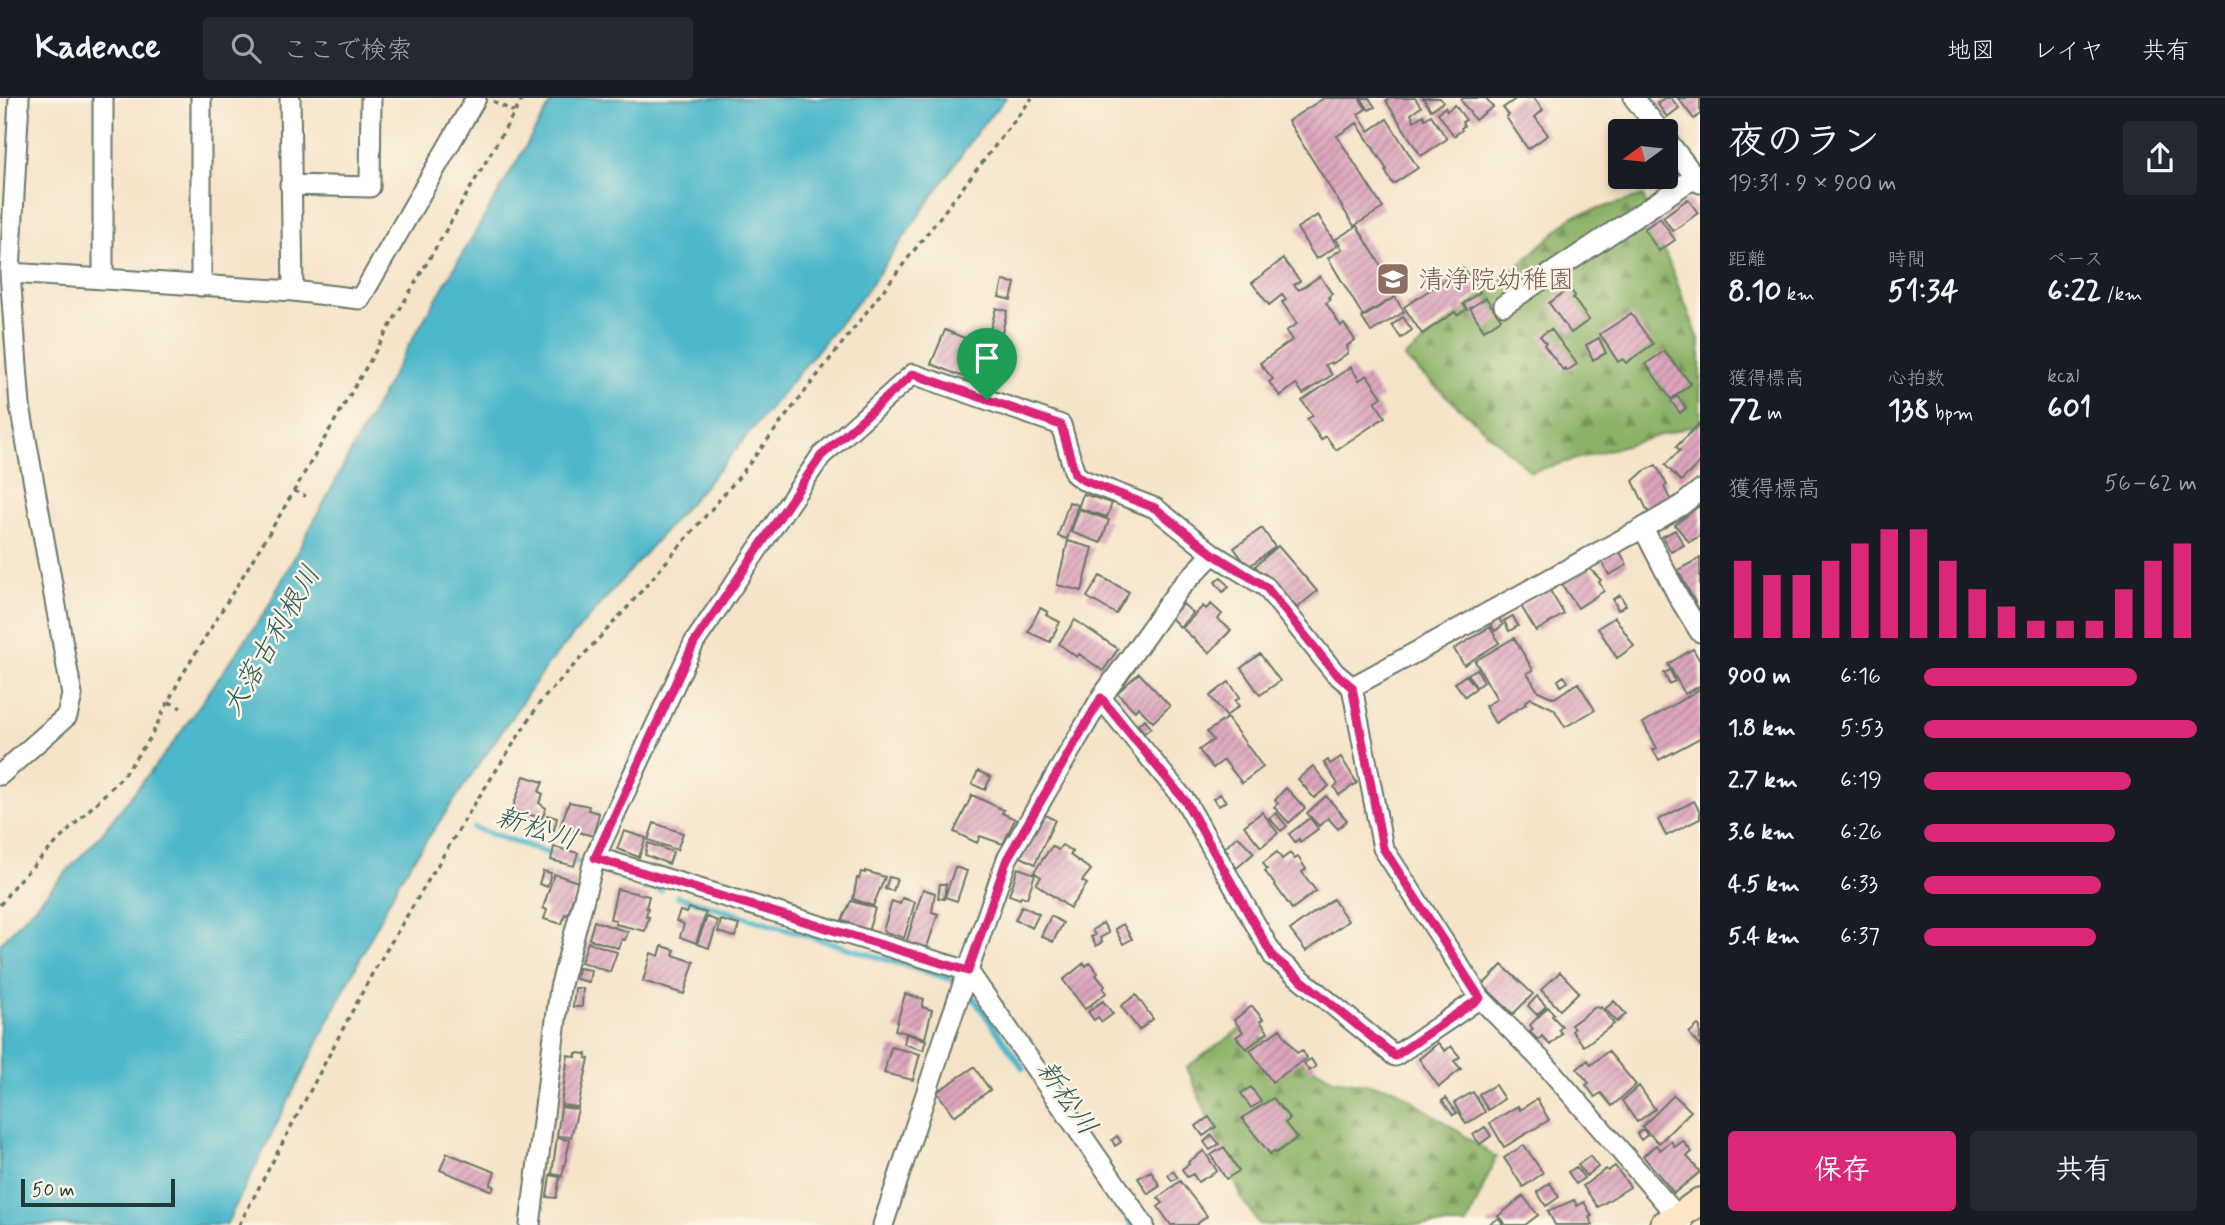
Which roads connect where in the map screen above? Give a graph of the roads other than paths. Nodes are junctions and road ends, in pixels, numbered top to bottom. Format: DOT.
graph roads {
  1 [pos="19,98"];
  2 [pos="103,98"];
  3 [pos="201,98"];
  4 [pos="290,98"];
  5 [pos="372,98"];
  6 [pos="476,98"];
  7 [pos="1634,98"];
  8 [pos="1651,119"];
  9 [pos="1678,154"];
  10 [pos="1698,180"];
  11 [pos="290,185"];
  12 [pos="10,273"];
  13 [pos="103,279"];
  14 [pos="201,286"];
  15 [pos="293,291"];
  16 [pos="1504,305"];
  17 [pos="1700,491"];
  18 [pos="1643,528"];
  19 [pos="1213,554"];
  20 [pos="1700,632"];
  21 [pos="1352,687"];
  22 [pos="1101,698"];
  23 [pos="0,774"];
  24 [pos="595,858"];
  25 [pos="968,971"];
  26 [pos="1480,998"];
  27 [pos="1700,1200"];
  28 [pos="1674,1222"];
  29 [pos="530,1225"];
  30 [pos="883,1225"];
  31 [pos="1144,1225"];
  1 -- 12 [label="street"];
  2 -- 13 [label="street"];
  3 -- 14 [label="street"];
  4 -- 11 [label="street"];
  5 -- 11 [label="street"];
  6 -- 15 [label="street"];
  7 -- 8 [label="street"];
  9 -- 10 [label="street"];
  10 -- 16 [label="street"];
  11 -- 15 [label="street"];
  12 -- 13 [label="street"];
  12 -- 23 [label="street"];
  13 -- 14 [label="street"];
  14 -- 15 [label="street"];
  17 -- 18 [label="street"];
  18 -- 20 [label="street"];
  18 -- 21 [label="street"];
  19 -- 21 [label="street"];
  19 -- 22 [label="street"];
  19 -- 24 [label="street"];
  21 -- 26 [label="street"];
  22 -- 25 [label="street"];
  22 -- 26 [label="street"];
  24 -- 25 [label="street"];
  24 -- 29 [label="street"];
  25 -- 30 [label="street"];
  25 -- 31 [label="street"];
  26 -- 28 [label="street"];
  27 -- 28 [label="main road"];
}
